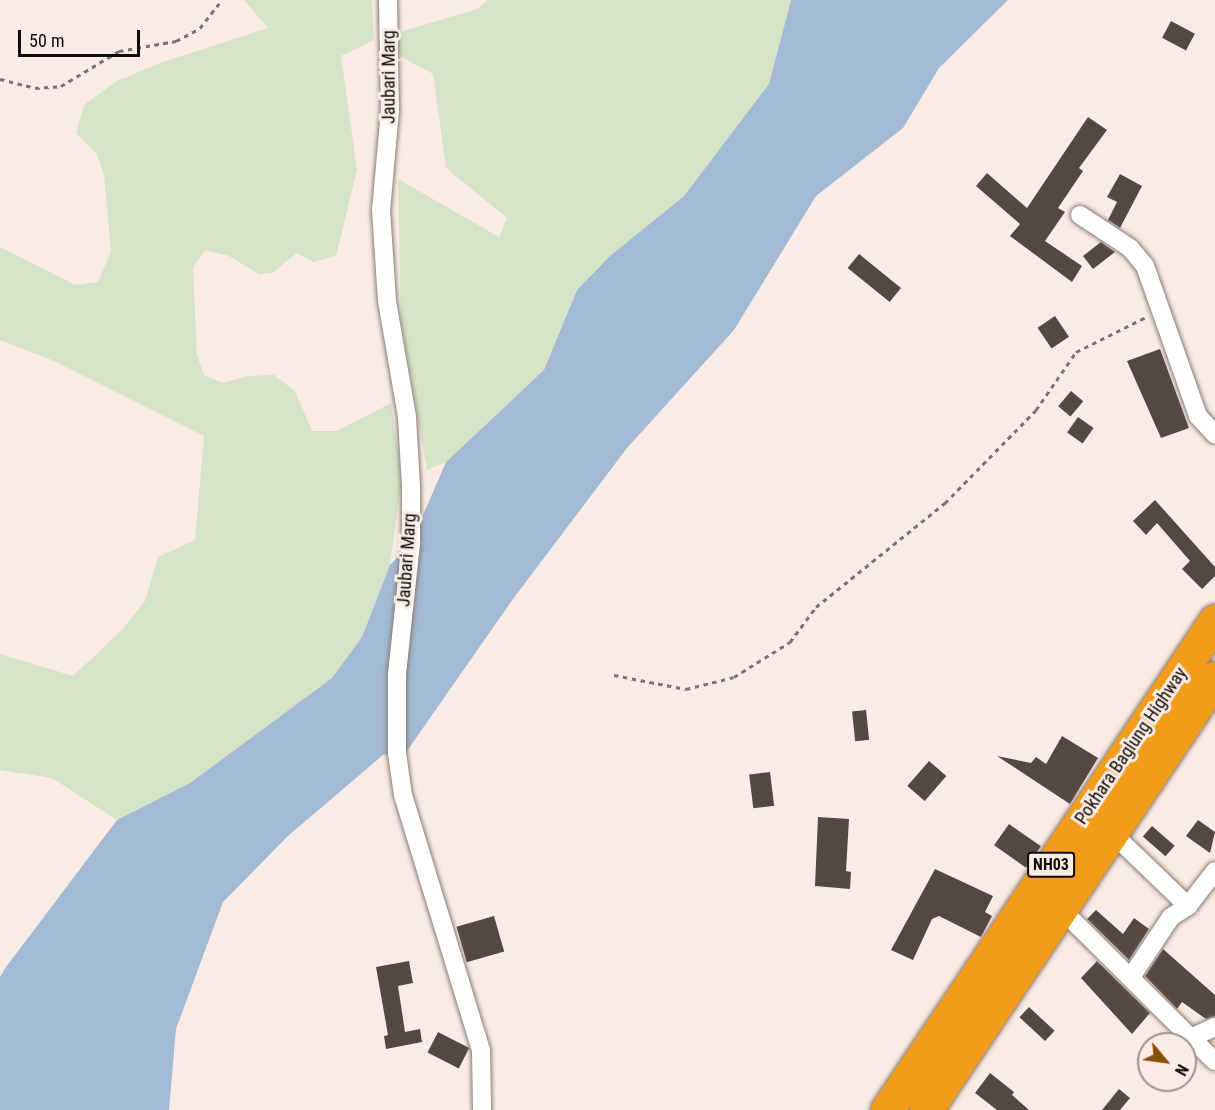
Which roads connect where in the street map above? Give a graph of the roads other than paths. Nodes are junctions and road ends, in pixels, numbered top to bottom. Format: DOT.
graph roads {
  1 [pos="388,0"];
  2 [pos="1080,216"];
  3 [pos="1215,434"];
  4 [pos="1215,621"];
  5 [pos="1215,678"];
  6 [pos="1111,832"];
  7 [pos="1215,871"];
  8 [pos="1188,906"];
  9 [pos="1059,907"];
  10 [pos="1131,977"];
  11 [pos="1215,1027"];
  12 [pos="1185,1032"];
  13 [pos="1197,1035"];
  14 [pos="1197,1044"];
  15 [pos="1215,1061"];
  16 [pos="482,1110"];
  17 [pos="887,1110"];
  18 [pos="926,1110"];
  1 -- 16 [label="street, Jaubari Marg"];
  2 -- 3 [label="street"];
  4 -- 17 [label="highway, Pokhara Baglung Highway / NH03"];
  5 -- 6 [label="highway, Pokhara Baglung Highway"];
  6 -- 8 [label="street"];
  6 -- 9 [label="highway, Pokhara Baglung Highway"];
  7 -- 8 [label="street"];
  8 -- 10 [label="street"];
  9 -- 10 [label="street"];
  9 -- 18 [label="highway, Pokhara Baglung Highway"];
  10 -- 12 [label="street"];
  11 -- 13 [label="street"];
  14 -- 15 [label="street"];
}
